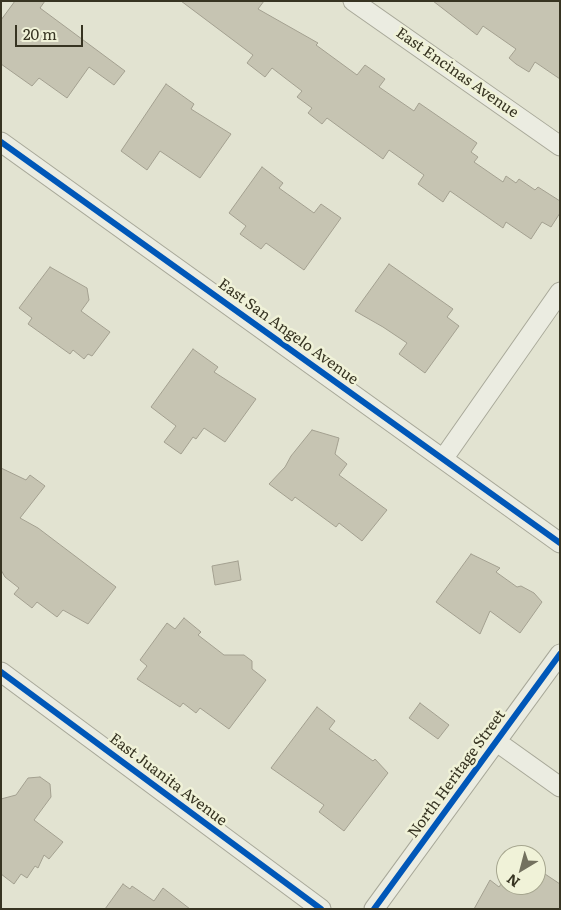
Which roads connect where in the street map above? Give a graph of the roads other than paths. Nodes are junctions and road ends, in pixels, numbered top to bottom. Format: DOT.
graph roads {
  1 [pos="354,1"];
  2 [pos="1,142"];
  3 [pos="560,146"];
  4 [pos="560,292"];
  5 [pos="443,459"];
  6 [pos="560,543"];
  7 [pos="560,654"];
  8 [pos="1,672"];
  9 [pos="497,742"];
  10 [pos="560,786"];
  11 [pos="321,909"];
  12 [pos="374,909"];
  1 -- 3 [label="street, East Encinas Avenue"];
  2 -- 5 [label="street, East San Angelo Avenue"];
  4 -- 5 [label="street"];
  5 -- 6 [label="street, East San Angelo Avenue"];
  7 -- 9 [label="street, North Heritage Street"];
  8 -- 11 [label="street, East Juanita Avenue"];
  9 -- 10 [label="street"];
  9 -- 12 [label="street, North Heritage Street"];
}
